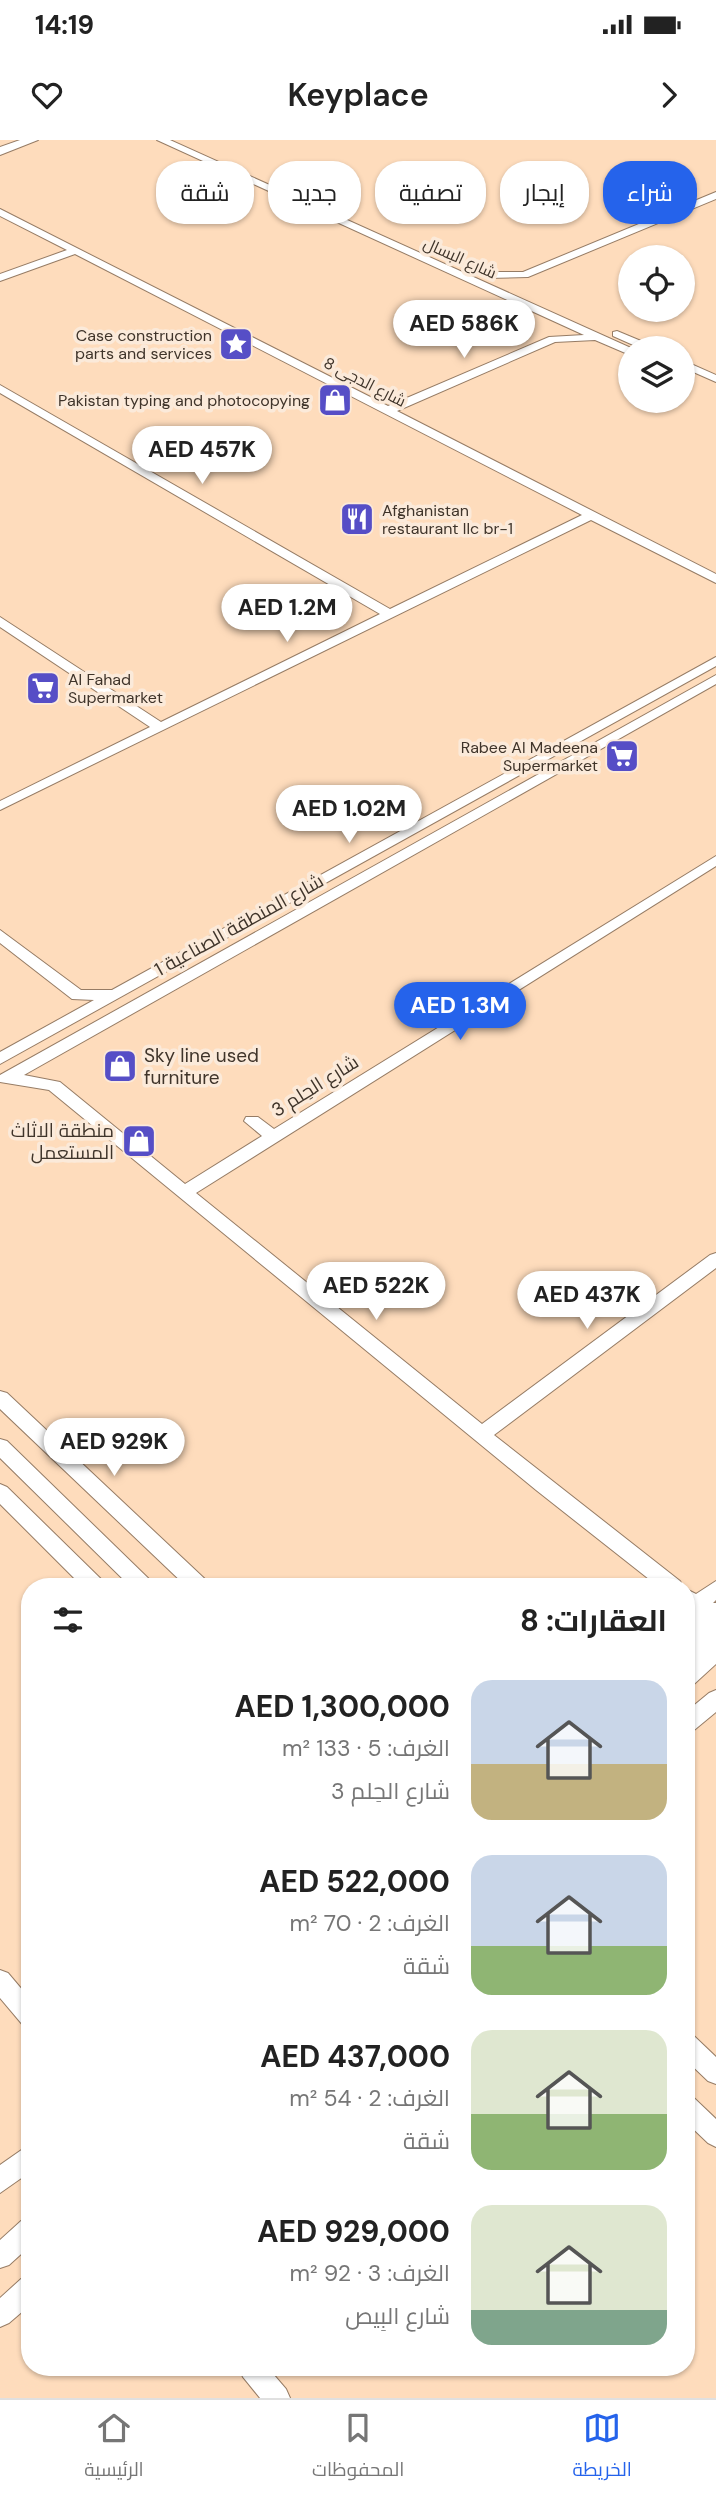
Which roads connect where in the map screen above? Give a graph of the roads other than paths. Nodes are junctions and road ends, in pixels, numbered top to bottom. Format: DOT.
graph roads {
  1 [pos="6,140"];
  2 [pos="33,140"];
  3 [pos="162,140"];
  4 [pos="191,140"];
  5 [pos="0,142"];
  6 [pos="0,150"];
  7 [pos="716,195"];
  8 [pos="0,212"];
  9 [pos="74,251"];
  10 [pos="487,275"];
  11 [pos="0,278"];
  12 [pos="555,318"];
  13 [pos="622,336"];
  14 [pos="599,338"];
  15 [pos="553,339"];
  16 [pos="618,347"];
  17 [pos="695,369"];
  18 [pos="715,378"];
  19 [pos="695,382"];
  20 [pos="0,388"];
  21 [pos="716,391"];
  22 [pos="387,411"];
  23 [pos="416,426"];
  24 [pos="591,515"];
  25 [pos="716,569"];
  26 [pos="716,579"];
  27 [pos="388,613"];
  28 [pos="0,621"];
  29 [pos="716,661"];
  30 [pos="716,679"];
  31 [pos="160,727"];
  32 [pos="0,806"];
  33 [pos="716,860"];
  34 [pos="0,935"];
  35 [pos="121,992"];
  36 [pos="77,995"];
  37 [pos="74,1018"];
  38 [pos="48,1054"];
  39 [pos="0,1059"];
  40 [pos="4,1079"];
  41 [pos="54,1086"];
  42 [pos="252,1121"];
  43 [pos="274,1137"];
  44 [pos="185,1192"];
  45 [pos="716,1259"];
  46 [pos="0,1398"];
  47 [pos="482,1434"];
  48 [pos="0,1446"];
  49 [pos="0,1492"];
  50 [pos="87,1578"];
  51 [pos="135,1578"];
  52 [pos="190,1578"];
  53 [pos="663,1578"];
  54 [pos="716,1589"];
  55 [pos="701,1606"];
  56 [pos="710,1657"];
  57 [pos="695,1671"];
  58 [pos="716,1699"];
  59 [pos="695,1717"];
  60 [pos="0,1981"];
  61 [pos="21,2005"];
  62 [pos="695,2053"];
  63 [pos="716,2073"];
  64 [pos="695,2115"];
  65 [pos="716,2135"];
  66 [pos="21,2164"];
  67 [pos="0,2181"];
  68 [pos="21,2238"];
  69 [pos="0,2256"];
  70 [pos="21,2296"];
  71 [pos="0,2314"];
  72 [pos="259,2376"];
  73 [pos="277,2398"];
  1 -- 5 [label="main road"];
  2 -- 6 [label="main road"];
  3 -- 12 [label="street, شارع البسال"];
  4 -- 10 [label="street, شارع البسال"];
  7 -- 10 [label="street"];
  8 -- 9 [label="street, شارع الدجى 8"];
  9 -- 11 [label="street"];
  9 -- 22 [label="street, شارع الدجى 8"];
  10 -- 13 [label="street, شارع البسال"];
  12 -- 14 [label="street, شارع البسال"];
  12 -- 15 [label="street"];
  14 -- 15 [label="street"];
  14 -- 16 [label="street, شارع البسال"];
  15 -- 22 [label="street"];
  17 -- 18 [label="street"];
  19 -- 21 [label="street"];
  20 -- 27 [label="street"];
  22 -- 23 [label="street, شارع الدجى 8"];
  23 -- 24 [label="street, شارع الدجى 8"];
  23 -- 25 [label="street"];
  24 -- 26 [label="street, شارع الدجى 8"];
  24 -- 27 [label="street"];
  27 -- 31 [label="street"];
  28 -- 31 [label="street"];
  29 -- 35 [label="street, شارع المنطقة الصناعية 1"];
  30 -- 38 [label="street, شارع المنطقة الصناعية 1"];
  31 -- 32 [label="street"];
  33 -- 43 [label="street, شارع الحِلم 3"];
  34 -- 36 [label="street"];
  35 -- 36 [label="street"];
  35 -- 37 [label="street, شارع المنطقة الصناعية 1"];
  36 -- 37 [label="street"];
  37 -- 39 [label="street, شارع المنطقة الصناعية 1"];
  38 -- 40 [label="street, شارع المنطقة الصناعية 1"];
  38 -- 41 [label="street"];
  40 -- 41 [label="street"];
  41 -- 44 [label="street"];
  42 -- 43 [label="street"];
  43 -- 44 [label="street, شارع الحِلم 3"];
  44 -- 47 [label="street"];
  45 -- 47 [label="street"];
  46 -- 52 [label="street"];
  47 -- 53 [label="street"];
  48 -- 51 [label="street"];
  49 -- 50 [label="street"];
  54 -- 55 [label="street"];
  55 -- 56 [label="street"];
  56 -- 57 [label="street"];
  58 -- 59 [label="street"];
  60 -- 61 [label="street"];
  62 -- 63 [label="street"];
  64 -- 65 [label="street"];
  66 -- 67 [label="street"];
  68 -- 69 [label="street"];
  70 -- 71 [label="street"];
  72 -- 73 [label="street"];
}
